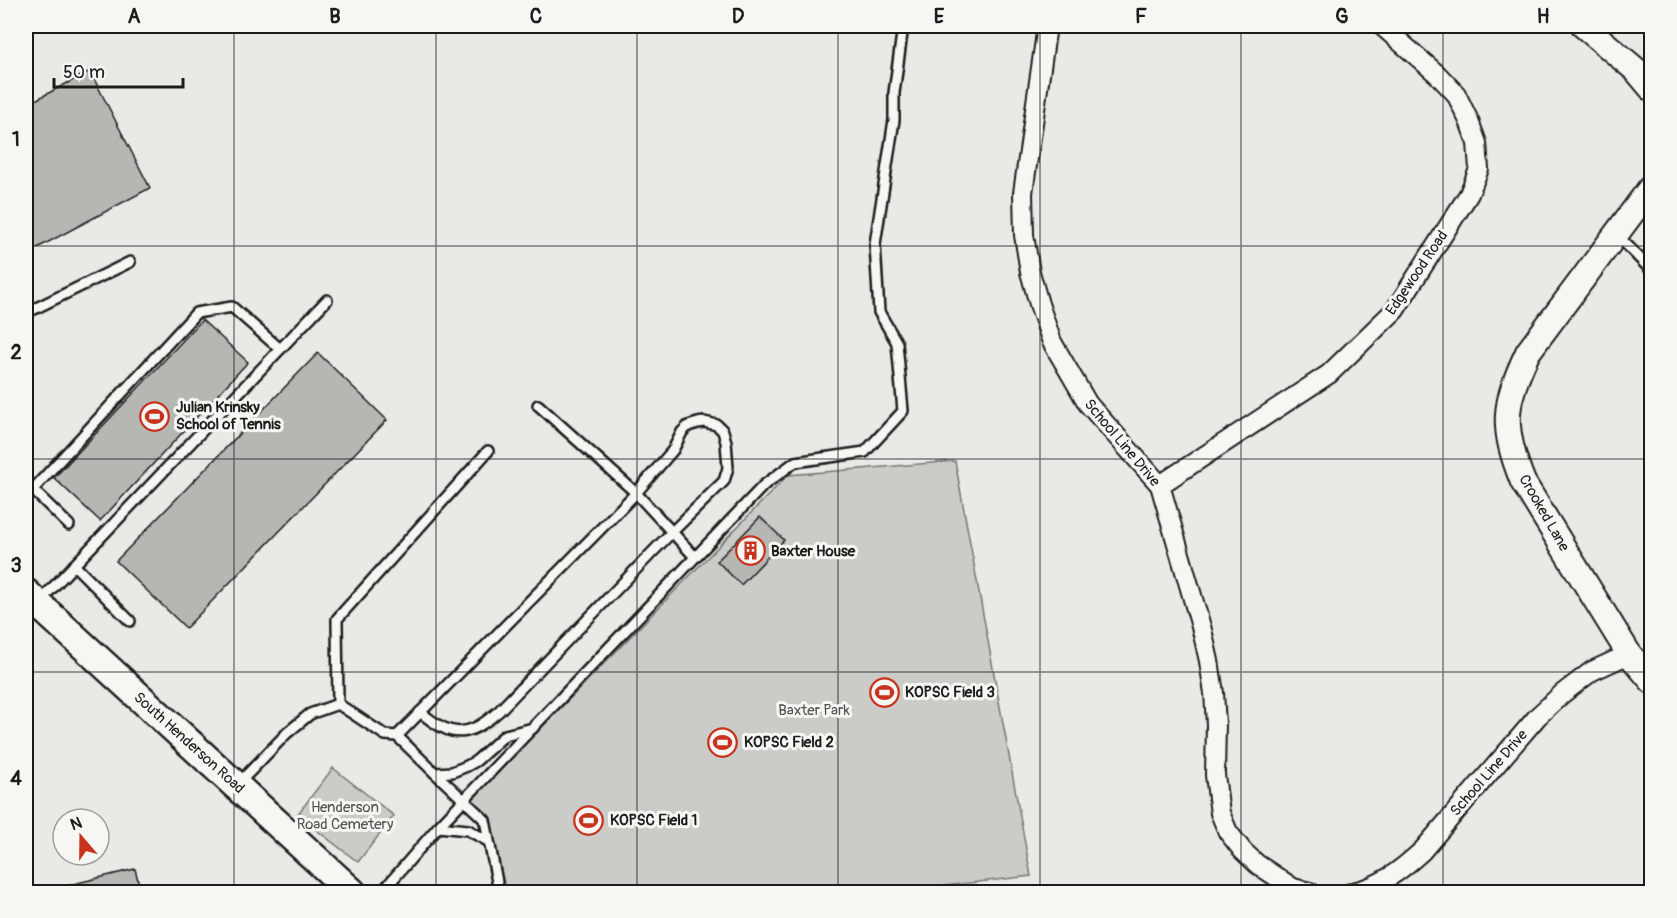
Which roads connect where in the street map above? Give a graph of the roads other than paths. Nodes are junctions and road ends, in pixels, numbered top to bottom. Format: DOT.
graph roads {
  1 [pos="903,26"];
  2 [pos="1047,26"];
  3 [pos="1382,26"];
  4 [pos="1584,26"];
  5 [pos="1652,89"];
  6 [pos="1652,186"];
  7 [pos="1616,234"];
  8 [pos="130,262"];
  9 [pos="1652,271"];
  10 [pos="327,300"];
  11 [pos="26,313"];
  12 [pos="280,349"];
  13 [pos="538,405"];
  14 [pos="488,451"];
  15 [pos="1160,485"];
  16 [pos="29,493"];
  17 [pos="636,493"];
  18 [pos="69,525"];
  19 [pos="671,532"];
  20 [pos="695,557"];
  21 [pos="74,566"];
  22 [pos="31,599"];
  23 [pos="130,621"];
  24 [pos="1629,654"];
  25 [pos="1652,681"];
  26 [pos="338,704"];
  27 [pos="420,712"];
  28 [pos="533,728"];
  29 [pos="397,736"];
  30 [pos="435,773"];
  31 [pos="236,786"];
  32 [pos="464,800"];
  33 [pos="438,827"];
  34 [pos="488,841"];
  35 [pos="352,892"];
  36 [pos="382,892"];
  37 [pos="499,892"];
  38 [pos="1310,892"];
  39 [pos="1352,892"];
  1 -- 20 [label="lane"];
  2 -- 15 [label="street, School Line Drive"];
  3 -- 15 [label="street, Edgewood Road"];
  4 -- 5 [label="street"];
  6 -- 7 [label="street, Crooked Lane"];
  7 -- 9 [label="lane"];
  7 -- 24 [label="street, Crooked Lane"];
  8 -- 11 [label="lane"];
  10 -- 12 [label="lane"];
  12 -- 16 [label="lane"];
  12 -- 21 [label="lane"];
  13 -- 17 [label="lane"];
  14 -- 26 [label="lane"];
  15 -- 38 [label="street, School Line Drive"];
  16 -- 18 [label="lane"];
  17 -- 19 [label="lane"];
  17 -- 19 [label="lane"];
  17 -- 27 [label="lane"];
  19 -- 20 [label="lane"];
  19 -- 27 [label="lane"];
  20 -- 28 [label="lane"];
  21 -- 22 [label="lane"];
  21 -- 23 [label="lane"];
  22 -- 31 [label="main road, South Henderson Road"];
  24 -- 25 [label="street, Crooked Lane"];
  24 -- 39 [label="street, School Line Drive"];
  26 -- 29 [label="lane"];
  26 -- 31 [label="lane"];
  27 -- 29 [label="lane"];
  28 -- 30 [label="lane"];
  28 -- 32 [label="lane"];
  29 -- 30 [label="lane"];
  30 -- 32 [label="lane"];
  31 -- 35 [label="main road, South Henderson Road"];
  32 -- 33 [label="lane"];
  32 -- 34 [label="lane"];
  33 -- 34 [label="lane"];
  33 -- 36 [label="lane"];
  34 -- 37 [label="lane"];
}
